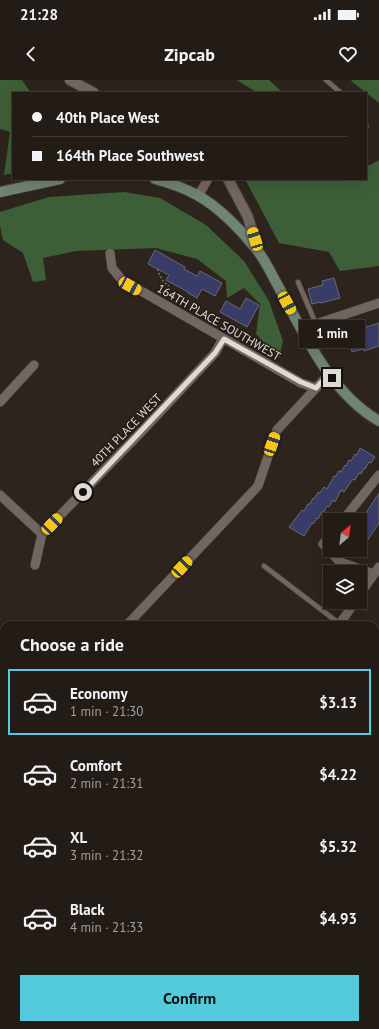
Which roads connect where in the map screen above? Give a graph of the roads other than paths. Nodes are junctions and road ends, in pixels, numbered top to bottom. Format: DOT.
graph roads {
  1 [pos="70,80"];
  2 [pos="326,80"];
  3 [pos="92,92"];
  4 [pos="340,92"];
  5 [pos="55,180"];
  6 [pos="159,180"];
  7 [pos="207,180"];
  8 [pos="229,180"];
  9 [pos="0,192"];
  10 [pos="198,196"];
  11 [pos="258,251"];
  12 [pos="110,253"];
  13 [pos="298,282"];
  14 [pos="379,303"];
  15 [pos="316,324"];
  16 [pos="302,329"];
  17 [pos="224,339"];
  18 [pos="34,365"];
  19 [pos="329,374"];
  20 [pos="316,388"];
  21 [pos="0,402"];
  22 [pos="379,421"];
  23 [pos="379,475"];
  24 [pos="0,495"];
  25 [pos="349,513"];
  26 [pos="42,534"];
  27 [pos="336,557"];
  28 [pos="35,564"];
  29 [pos="264,566"];
  30 [pos="376,570"];
  31 [pos="367,584"];
  32 [pos="350,609"];
  33 [pos="131,621"];
  34 [pos="336,621"];
  35 [pos="342,621"];
  1 -- 3 [label="street"];
  2 -- 4 [label="lane"];
  5 -- 9 [label="main road"];
  6 -- 10 [label="main road"];
  7 -- 10 [label="street"];
  8 -- 11 [label="street"];
  10 -- 11 [label="main road"];
  11 -- 16 [label="main road"];
  12 -- 17 [label="street, 164TH PLACE SOUTHWEST"];
  13 -- 15 [label="lane"];
  14 -- 15 [label="street"];
  15 -- 16 [label="street"];
  16 -- 19 [label="main road"];
  17 -- 20 [label="street, 164TH PLACE SOUTHWEST"];
  17 -- 26 [label="street, 40TH PLACE WEST"];
  18 -- 21 [label="street"];
  19 -- 20 [label="street"];
  19 -- 22 [label="main road"];
  20 -- 33 [label="street"];
  23 -- 25 [label="street"];
  24 -- 26 [label="street"];
  26 -- 28 [label="street"];
  27 -- 30 [label="street"];
  29 -- 34 [label="lane"];
  30 -- 31 [label="street"];
  32 -- 35 [label="street"];
}
